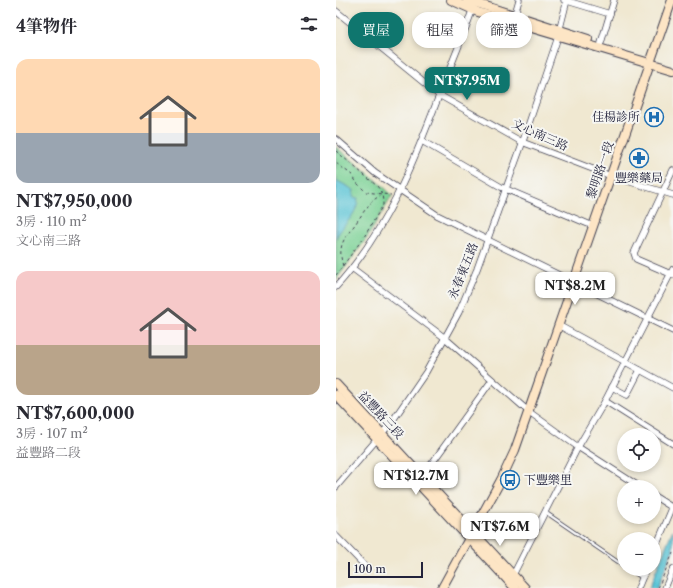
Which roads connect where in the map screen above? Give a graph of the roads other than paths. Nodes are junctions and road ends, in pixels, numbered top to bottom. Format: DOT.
graph roads {
  1 [pos="451,0"];
  2 [pos="519,0"];
  3 [pos="566,0"];
  4 [pos="614,0"];
  5 [pos="672,0"];
  6 [pos="472,3"];
  7 [pos="336,12"];
  8 [pos="495,12"];
  9 [pos="515,12"];
  10 [pos="610,14"];
  11 [pos="670,20"];
  12 [pos="532,24"];
  13 [pos="558,32"];
  14 [pos="601,43"];
  15 [pos="651,60"];
  16 [pos="673,64"];
  17 [pos="673,70"];
  18 [pos="439,95"];
  19 [pos="336,139"];
  20 [pos="422,141"];
  21 [pos="522,142"];
  22 [pos="673,170"];
  23 [pos="611,176"];
  24 [pos="505,189"];
  25 [pos="400,191"];
  26 [pos="662,192"];
  27 [pos="673,195"];
  28 [pos="593,226"];
  29 [pos="487,241"];
  30 [pos="352,268"];
  31 [pos="672,273"];
  32 [pos="573,281"];
  33 [pos="336,287"];
  34 [pos="648,319"];
  35 [pos="558,324"];
  36 [pos="673,331"];
  37 [pos="445,338"];
  38 [pos="625,362"];
  39 [pos="640,370"];
  40 [pos="492,380"];
  41 [pos="336,384"];
  42 [pos="612,387"];
  43 [pos="673,388"];
  44 [pos="336,395"];
  45 [pos="605,401"];
  46 [pos="528,411"];
  47 [pos="379,436"];
  48 [pos="673,444"];
  49 [pos="578,447"];
  50 [pos="422,477"];
  51 [pos="629,480"];
  52 [pos="336,487"];
  53 [pos="661,500"];
  54 [pos="673,507"];
  55 [pos="545,512"];
  56 [pos="471,535"];
  57 [pos="661,535"];
  58 [pos="336,536"];
  59 [pos="617,561"];
  60 [pos="366,567"];
  61 [pos="673,569"];
  62 [pos="639,576"];
  63 [pos="642,578"];
  64 [pos="511,583"];
  65 [pos="442,588"];
  66 [pos="525,588"];
  67 [pos="638,588"];
  68 [pos="665,588"];
  1 -- 6 [label="street"];
  2 -- 9 [label="street"];
  3 -- 10 [label="street"];
  3 -- 13 [label="street, 永春東五路"];
  4 -- 10 [label="street"];
  5 -- 11 [label="street, 黎明路一段"];
  6 -- 8 [label="street"];
  6 -- 18 [label="street"];
  7 -- 18 [label="street, 文心南三路"];
  10 -- 14 [label="street"];
  11 -- 15 [label="street, 黎明路一段"];
  12 -- 13 [label="street"];
  13 -- 14 [label="street"];
  13 -- 15 [label="street"];
  13 -- 21 [label="street, 永春東五路"];
  14 -- 15 [label="street"];
  15 -- 16 [label="street"];
  15 -- 17 [label="street"];
  15 -- 23 [label="street, 黎明路一段"];
  18 -- 20 [label="street"];
  18 -- 21 [label="street, 文心南三路"];
  19 -- 25 [label="street"];
  20 -- 24 [label="street"];
  20 -- 25 [label="street"];
  21 -- 23 [label="street, 文心南三路"];
  21 -- 24 [label="street, 永春東五路"];
  22 -- 26 [label="street"];
  23 -- 26 [label="street, 文心南三路"];
  23 -- 28 [label="street, 黎明路一段"];
  24 -- 28 [label="street"];
  24 -- 29 [label="street, 永春東五路"];
  25 -- 29 [label="street"];
  25 -- 30 [label="street"];
  26 -- 27 [label="street, 文心南三路"];
  26 -- 31 [label="street"];
  28 -- 32 [label="street, 黎明路一段"];
  29 -- 32 [label="street"];
  29 -- 37 [label="street, 永春東五路"];
  30 -- 33 [label="street"];
  30 -- 37 [label="street"];
  31 -- 34 [label="street"];
  32 -- 34 [label="street"];
  32 -- 35 [label="street, 黎明路一段"];
  34 -- 36 [label="street"];
  34 -- 38 [label="street"];
  35 -- 38 [label="street"];
  35 -- 46 [label="street, 黎明路一段"];
  37 -- 40 [label="street"];
  37 -- 47 [label="street, 永春東五路"];
  38 -- 39 [label="street"];
  38 -- 42 [label="street"];
  39 -- 42 [label="street"];
  39 -- 43 [label="street"];
  40 -- 46 [label="street"];
  40 -- 50 [label="street"];
  41 -- 47 [label="street, 益豐路三段"];
  42 -- 45 [label="street"];
  44 -- 47 [label="street, 益豐路三段"];
  45 -- 48 [label="street"];
  45 -- 49 [label="street"];
  46 -- 49 [label="street"];
  46 -- 56 [label="street, 黎明路一段"];
  47 -- 50 [label="street, 益豐路三段"];
  47 -- 52 [label="street, 永春東五路"];
  47 -- 56 [label="street, 益豐路三段"];
  49 -- 51 [label="street"];
  49 -- 55 [label="street"];
  50 -- 56 [label="street, 益豐路三段"];
  53 -- 54 [label="street"];
  54 -- 57 [label="street"];
  55 -- 59 [label="lane"];
  55 -- 64 [label="street"];
  56 -- 64 [label="street"];
  56 -- 65 [label="street, 黎明路一段"];
  58 -- 60 [label="street"];
  61 -- 68 [label="street"];
  62 -- 63 [label="lane"];
  63 -- 67 [label="street"];
  64 -- 66 [label="street"];
}
